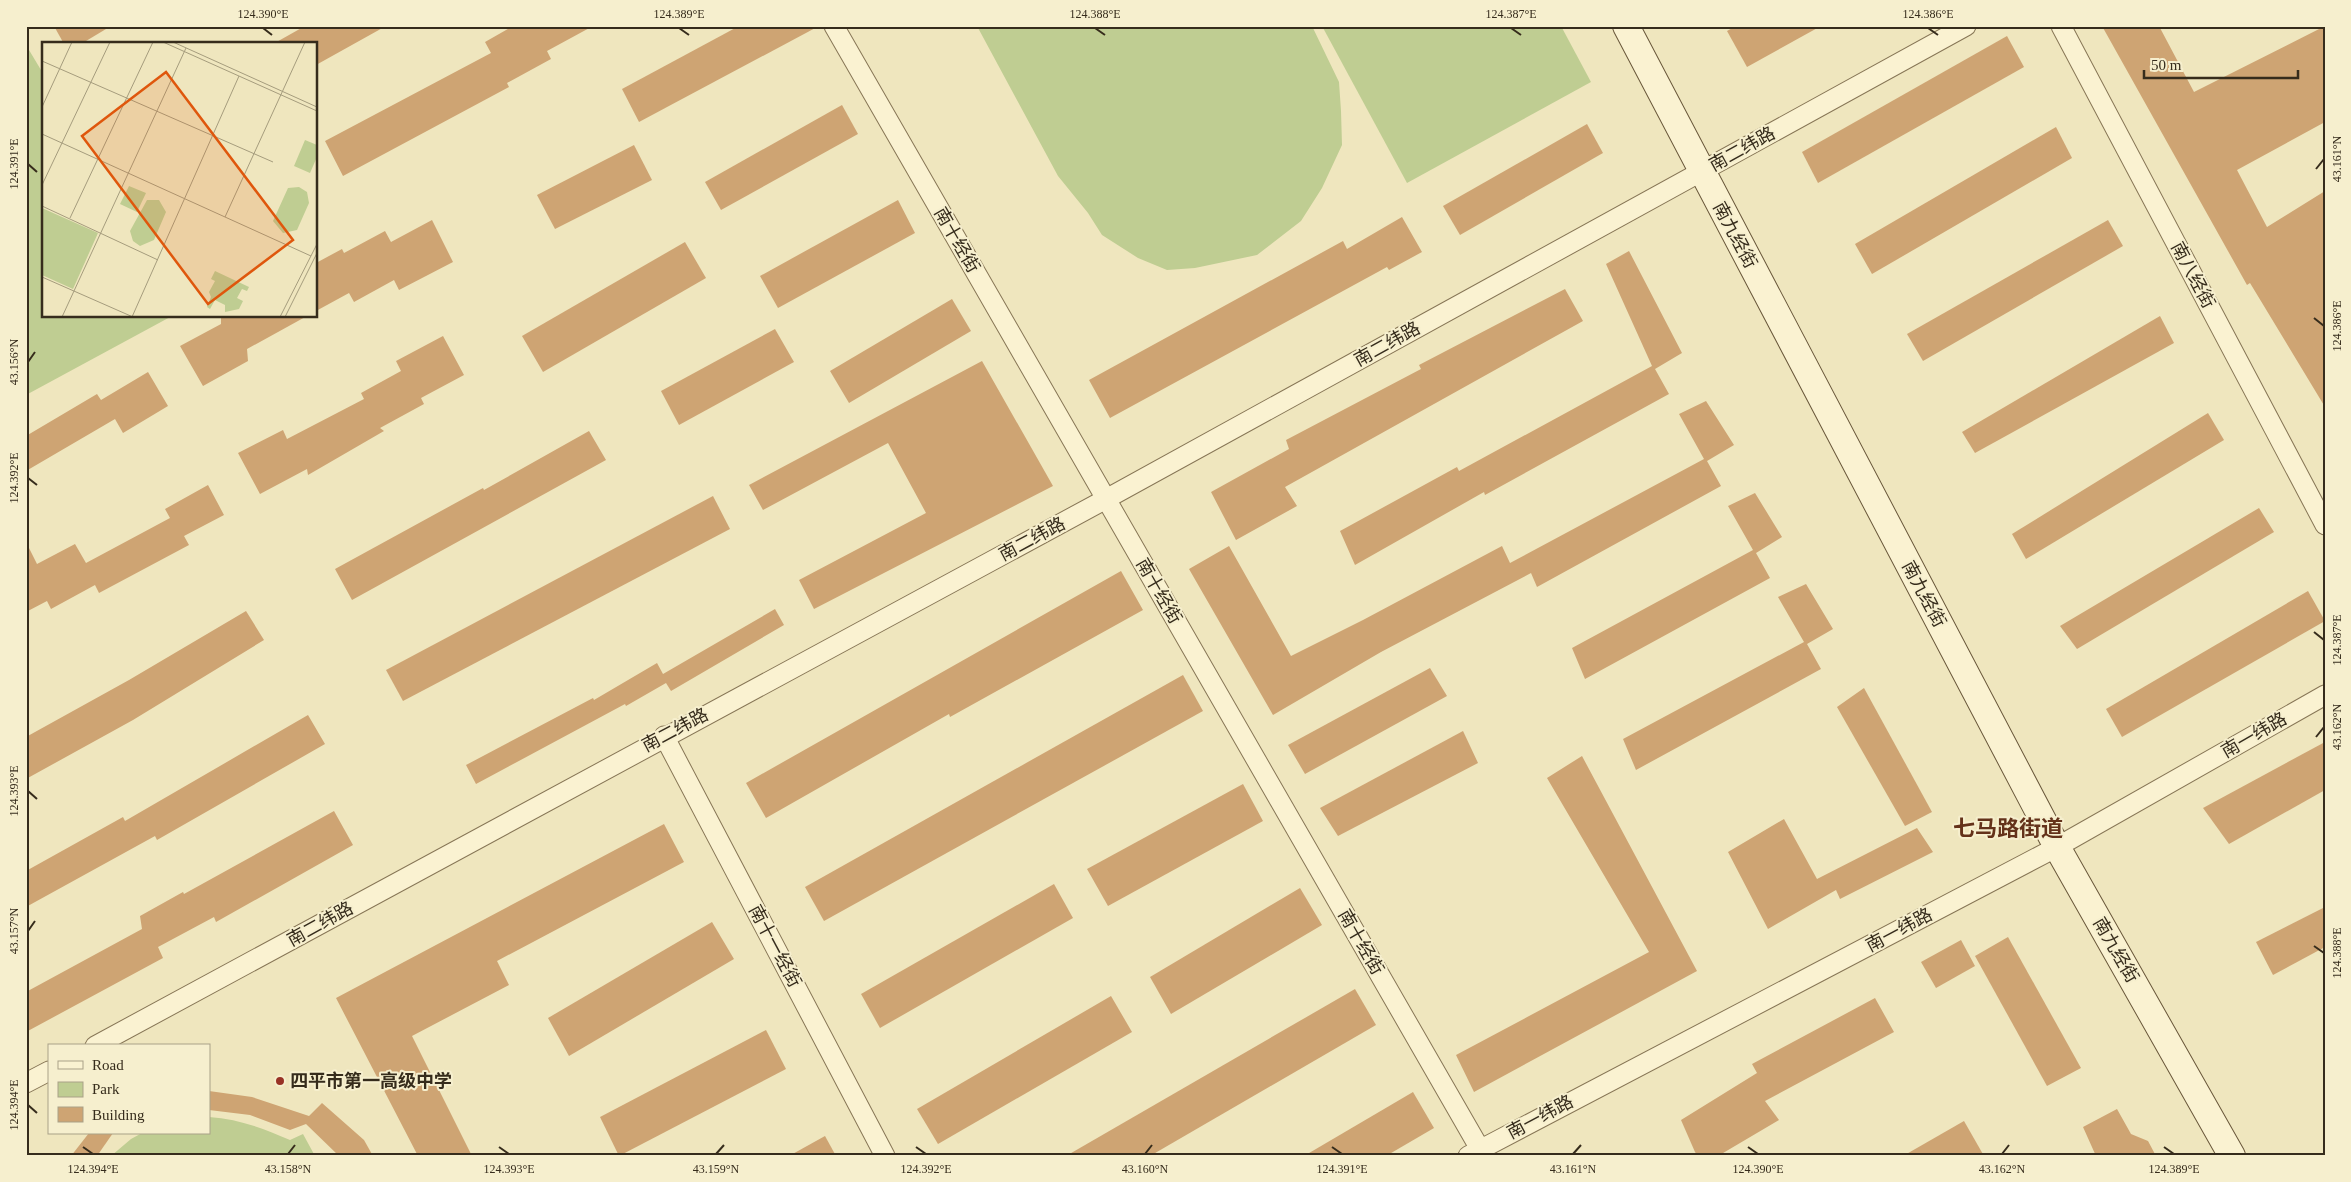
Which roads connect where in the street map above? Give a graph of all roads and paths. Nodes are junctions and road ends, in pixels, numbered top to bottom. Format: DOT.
graph roads {
  1 [pos="834,26"];
  2 [pos="1626,26"];
  3 [pos="1966,26"];
  4 [pos="2061,26"];
  5 [pos="1702,172"];
  6 [pos="1106,499"];
  7 [pos="2325,524"];
  8 [pos="2325,695"];
  9 [pos="664,736"];
  10 [pos="2057,847"];
  11 [pos="99,1044"];
  12 [pos="48,1072"];
  13 [pos="26,1083"];
  14 [pos="1478,1153"];
  15 [pos="885,1156"];
  16 [pos="2232,1156"];
  1 -- 6 [label="street, 南十经街"];
  2 -- 5 [label="main road, 南九经街"];
  3 -- 5 [label="street, 南二纬路"];
  4 -- 7 [label="street, 南八经街"];
  5 -- 6 [label="street, 南二纬路"];
  5 -- 10 [label="main road, 南九经街"];
  6 -- 9 [label="street, 南二纬路"];
  6 -- 14 [label="street, 南十经街"];
  8 -- 10 [label="street, 南一纬路"];
  9 -- 11 [label="street, 南二纬路"];
  9 -- 15 [label="street, 南十一经街"];
  10 -- 14 [label="street, 南一纬路"];
  10 -- 16 [label="main road, 南九经街"];
  12 -- 13 [label="street"];
}
